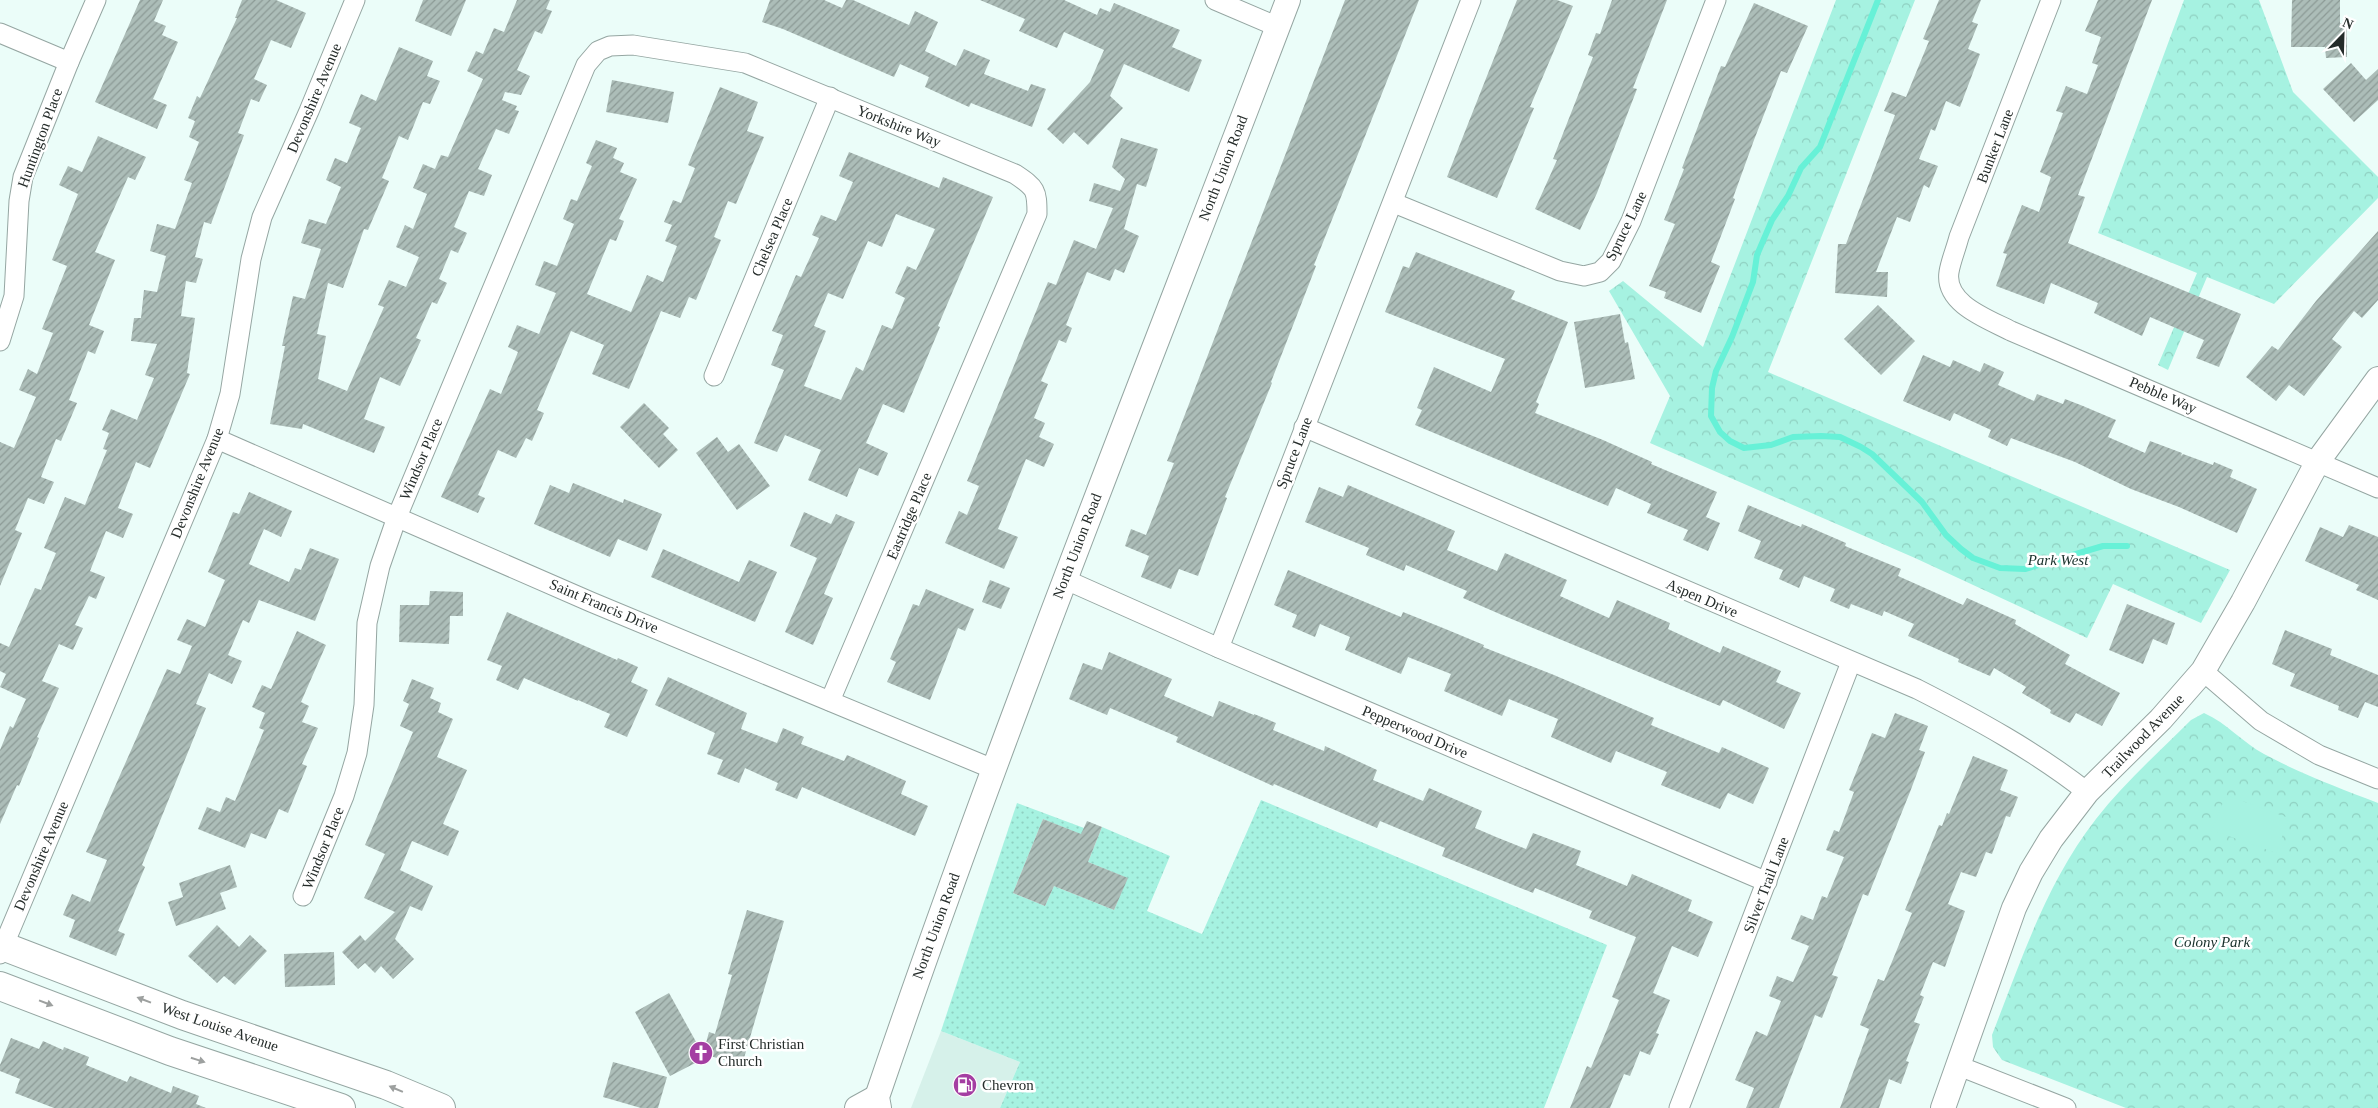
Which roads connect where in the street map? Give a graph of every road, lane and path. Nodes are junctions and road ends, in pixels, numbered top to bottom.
1 (96, 0) edge
2 (355, 0) edge
3 (1215, 0) edge
4 (1288, 0) edge
5 (1471, 0) edge
6 (1716, 0) edge
7 (2052, 0) edge
8 (1278, 27) junction
9 (0, 33) edge
10 (610, 46) joint
11 (69, 62) junction
12 (830, 97) junction
13 (1394, 203) junction
14 (1954, 294) joint
15 (988, 331) joint
16 (0, 341) edge
17 (714, 376) dead end
18 (2378, 380) edge
19 (1304, 426) junction
20 (217, 439) junction
21 (2318, 461) junction
22 (2378, 488) edge
23 (397, 517) junction
24 (1064, 579) junction
25 (1219, 648) junction
26 (1851, 662) junction
27 (2203, 671) junction
28 (830, 701) junction
29 (993, 769) junction
30 (2378, 779) edge
31 (2087, 792) junction
32 (1767, 882) junction
33 (303, 896) dead end
34 (1, 948) edge
35 (0, 986) edge
36 (1959, 1066) junction
37 (871, 1104) edge
38 (341, 1108) edge
39 (441, 1108) edge
40 (1680, 1108) edge
41 (1943, 1108) edge
42 (2066, 1108) edge

1 - 11 street, Huntington Place
2 - 20 street, Devonshire Avenue
3 - 8 street
4 - 8 street, North Union Road
5 - 13 street, Spruce Lane
6 - 13 street, Spruce Lane
7 - 14 street, Bunker Lane
8 - 24 street, North Union Road
9 - 11 street
10 - 12 street, Yorkshire Way
10 - 23 street, Windsor Place
11 - 16 street, Huntington Place
12 - 15 street, Yorkshire Way
12 - 17 street, Chelsea Place
13 - 19 street, Spruce Lane
14 - 21 street, Pebble Way
15 - 28 street, Eastridge Place
18 - 21 street, Trailwood Avenue
19 - 25 street, Spruce Lane
19 - 26 street, Aspen Drive
20 - 23 street, Saint Francis Drive
20 - 34 street, Devonshire Avenue
21 - 22 street, Pebble Way
21 - 27 street, Trailwood Avenue
23 - 28 street, Saint Francis Drive
23 - 33 street, Windsor Place
24 - 25 street, Pepperwood Drive
24 - 29 street, North Union Road
25 - 32 street, Pepperwood Drive
26 - 31 street, Aspen Drive
26 - 32 street, Silver Trail Lane
27 - 30 street
27 - 31 street, Trailwood Avenue
28 - 29 street, Saint Francis Drive
29 - 37 street, North Union Road
31 - 36 street, Trailwood Avenue
32 - 40 street, Silver Trail Lane
39 -> 34 main road, West Louise Avenue
35 -> 38 main road
36 - 41 street, Trailwood Avenue
36 - 42 street

